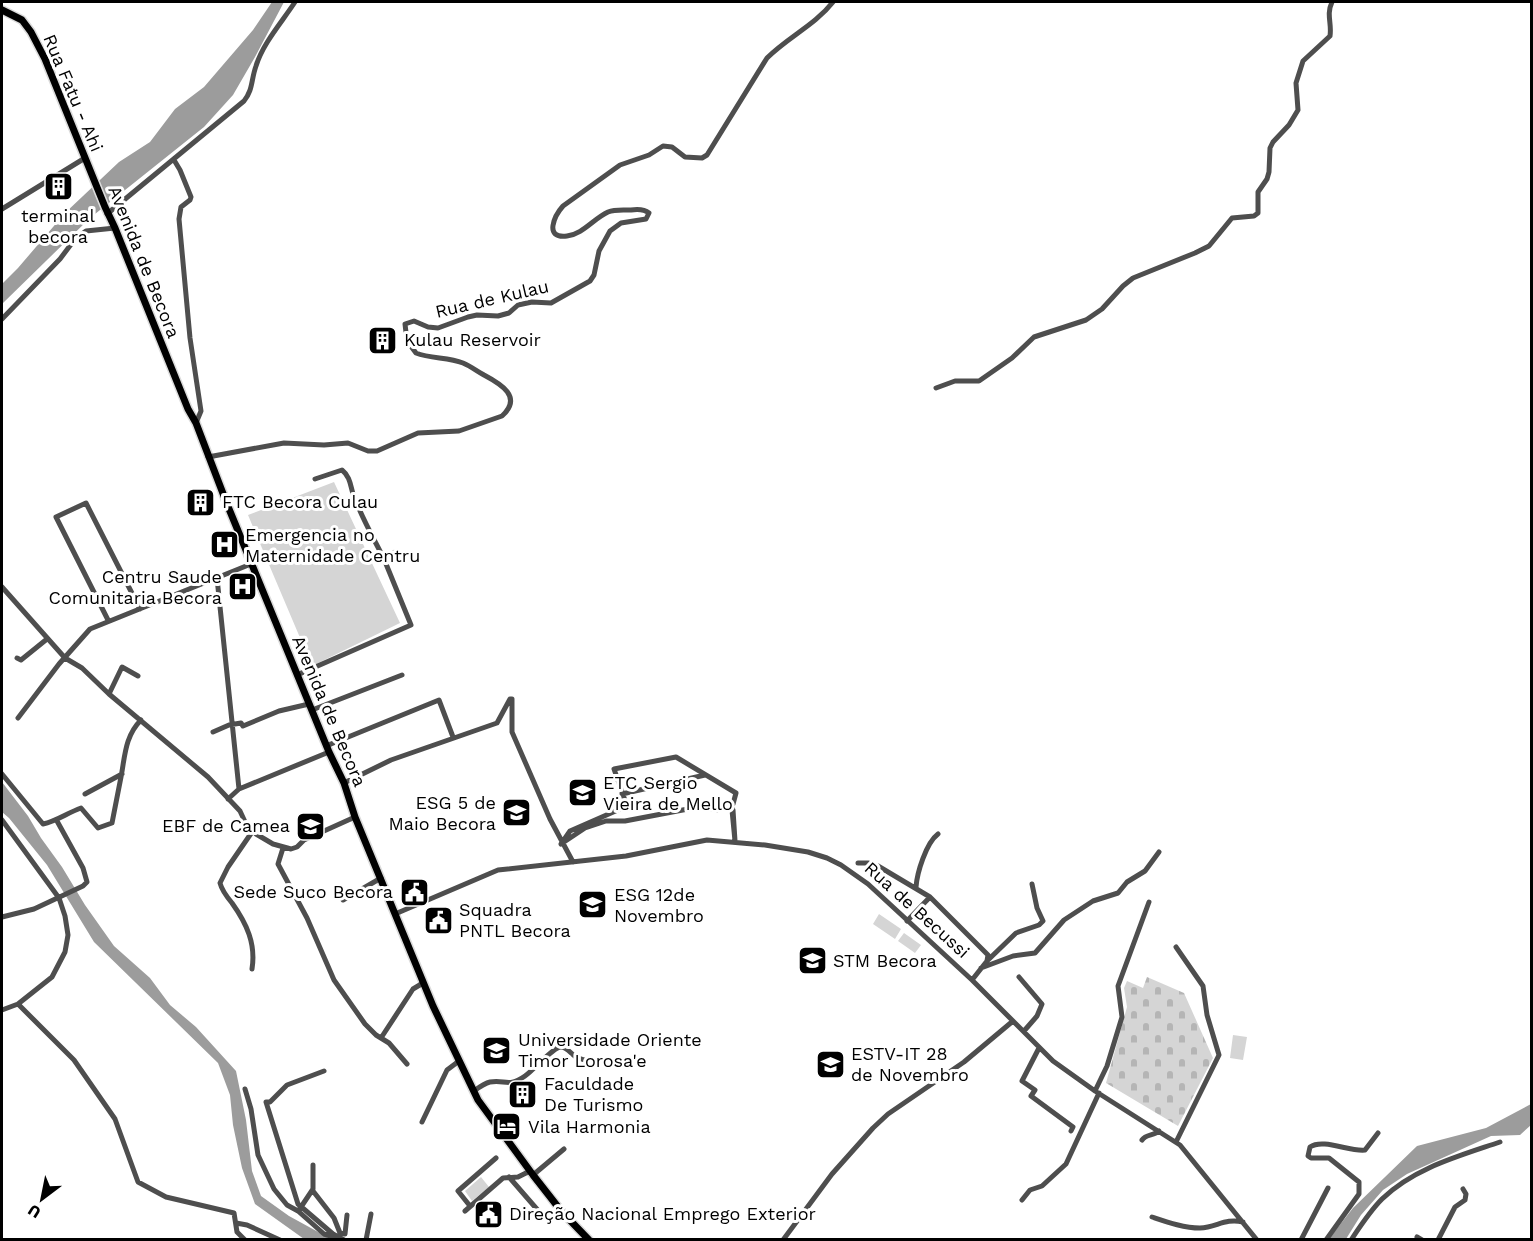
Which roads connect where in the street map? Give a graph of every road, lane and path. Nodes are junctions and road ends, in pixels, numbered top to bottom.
1 (295, 2) edge
2 (833, 2) edge
3 (1332, 2) edge
4 (2, 10) edge
5 (85, 158) junction
6 (174, 160) junction
7 (89, 167) joint
8 (2, 209) edge
9 (106, 210) junction
10 (115, 228) junction
11 (2, 319) edge
12 (936, 388) dead end
13 (196, 423) junction
14 (208, 457) junction
15 (315, 479) dead end
16 (395, 552) dead end
17 (384, 559) junction
18 (252, 564) junction
19 (217, 578) junction
20 (2, 587) edge
21 (140, 609) junction
22 (108, 620) junction
23 (47, 639) junction
24 (17, 658) dead end
25 (65, 658) junction
26 (297, 675) junction
27 (402, 675) dead end
28 (138, 676) dead end
29 (109, 694) junction
30 (310, 707) junction
31 (18, 718) dead end
32 (141, 720) junction
33 (233, 724) junction
34 (213, 732) dead end
35 (453, 737) junction
36 (328, 749) junction
37 (2, 774) edge
38 (122, 774) junction
39 (705, 775) junction
40 (344, 783) junction
41 (239, 789) junction
42 (85, 794) dead end
43 (622, 794) junction
44 (228, 799) junction
45 (731, 806) junction
46 (355, 817) junction
47 (2, 820) edge
48 (57, 821) junction
49 (252, 832) junction
50 (938, 834) dead end
51 (561, 843) junction
52 (283, 848) junction
53 (1159, 852) dead end
54 (573, 862) junction
55 (858, 863) dead end
56 (381, 878) junction
57 (1032, 884) dead end
58 (916, 887) junction
59 (61, 897) junction
60 (930, 897) junction
61 (343, 900) dead end
62 (1149, 903) dead end
63 (395, 914) junction
64 (2, 916) edge
65 (907, 921) junction
66 (1176, 947) dead end
67 (987, 961) junction
68 (981, 968) junction
69 (252, 969) dead end
70 (1019, 977) dead end
71 (972, 980) junction
72 (423, 983) junction
73 (18, 1004) junction
74 (2, 1010) edge
75 (1013, 1021) junction
76 (1024, 1031) junction
77 (381, 1038) junction
78 (1039, 1048) junction
79 (459, 1061) junction
80 (622, 1062) dead end
81 (406, 1065) dead end
82 (324, 1071) dead end
83 (245, 1089) dead end
84 (474, 1091) junction
85 (1097, 1092) junction
86 (423, 1122) dead end
87 (1071, 1131) dead end
88 (1159, 1131) junction
89 (1378, 1133) dead end
90 (1142, 1140) dead end
91 (1176, 1142) junction
92 (1500, 1142) dead end
93 (564, 1149) dead end
94 (496, 1158) dead end
95 (313, 1165) dead end
96 (531, 1173) junction
97 (509, 1177) junction
98 (1328, 1188) dead end
99 (1463, 1189) dead end
100 (313, 1191) junction
101 (1022, 1200) dead end
102 (299, 1209) junction
103 (370, 1214) dead end
104 (347, 1215) dead end
105 (542, 1215) dead end
106 (1152, 1217) dead end
107 (1243, 1222) junction
108 (236, 1223) junction
109 (342, 1238) edge
110 (244, 1239) edge
111 (280, 1239) edge
112 (366, 1239) edge
113 (589, 1239) edge
114 (783, 1239) edge
115 (1255, 1239) edge
116 (1301, 1239) edge
117 (1326, 1239) edge
118 (1351, 1239) edge
119 (1438, 1239) edge

1 - 6 street
2 - 14 street, Rua de Kulau
3 - 12 street
4 - 5 main road, Rua Fatu - Ahi
5 - 7 main road, Rua Fatu - Ahi
5 - 8 street
6 - 9 street
6 - 13 street
7 - 9 main road, Avenida de Becora
9 - 10 main road, Avenida de Becora
10 - 11 street
10 - 13 main road, Avenida de Becora
13 - 14 main road, Avenida de Becora
14 - 18 main road, Avenida de Becora
15 - 17 street
16 - 17 street
17 - 26 street
18 - 19 street
18 - 26 main road, Avenida de Becora
19 - 21 street
19 - 33 street
20 - 23 street
21 - 22 street
21 - 22 street
22 - 25 street
23 - 24 street
23 - 25 street
25 - 29 street
25 - 31 street
26 - 30 main road, Avenida de Becora
27 - 30 street
28 - 29 street
29 - 32 street
30 - 33 street
30 - 36 main road, Avenida de Becora
32 - 38 street
32 - 44 street
33 - 34 street
33 - 41 street
35 - 36 street
35 - 40 street
35 - 51 street
36 - 40 main road, Avenida de Becora
36 - 41 street
37 - 48 street
38 - 42 street
38 - 48 street
39 - 43 street
39 - 43 street
39 - 45 street
40 - 46 main road, Avenida de Becora
41 - 44 street
43 - 51 street
44 - 49 street
45 - 45 street
45 - 51 street
46 - 52 street
46 - 56 main road, Avenida de Becora
47 - 59 street
48 - 59 street
49 - 52 street
49 - 69 street
50 - 58 street
51 - 54 street
52 - 77 street
53 - 68 street
54 - 63 street, Rua de Becussi
54 - 65 street, Rua de Becussi
55 - 58 street
56 - 61 street
56 - 63 main road, Avenida de Becora
57 - 67 street
58 - 60 street
59 - 64 street
59 - 73 street
60 - 65 street
60 - 67 street
62 - 85 street
63 - 72 main road, Avenida de Becora
65 - 71 street, Rua de Becussi
66 - 91 street
67 - 68 street
68 - 71 street
70 - 76 street
71 - 75 street, Rua de Becussi
72 - 77 street
72 - 79 main road, Avenida de Becora
73 - 74 street
73 - 108 street
75 - 76 street, Rua de Becussi
75 - 114 street
76 - 78 street, Rua de Becussi
77 - 81 street
78 - 85 street, Rua de Becussi
78 - 87 street
79 - 84 main road, Avenida de Becora
79 - 86 street
80 - 84 street
82 - 102 street
83 - 102 street
84 - 96 main road, Avenida de Becora
85 - 88 street, Rua de Becussi
85 - 101 street
88 - 90 street
88 - 91 street, Rua de Becussi
89 - 117 street
91 - 107 street, Rua de Becussi
92 - 118 street
93 - 96 street
94 - 97 street
95 - 100 street
96 - 97 street
96 - 113 main road, Avenida de Becora
97 - 105 street
98 - 116 street
99 - 119 street
100 - 102 street
100 - 104 street
102 - 109 street
103 - 112 street
106 - 107 street
107 - 115 street, Rua de Becussi
108 - 110 street
108 - 111 street

